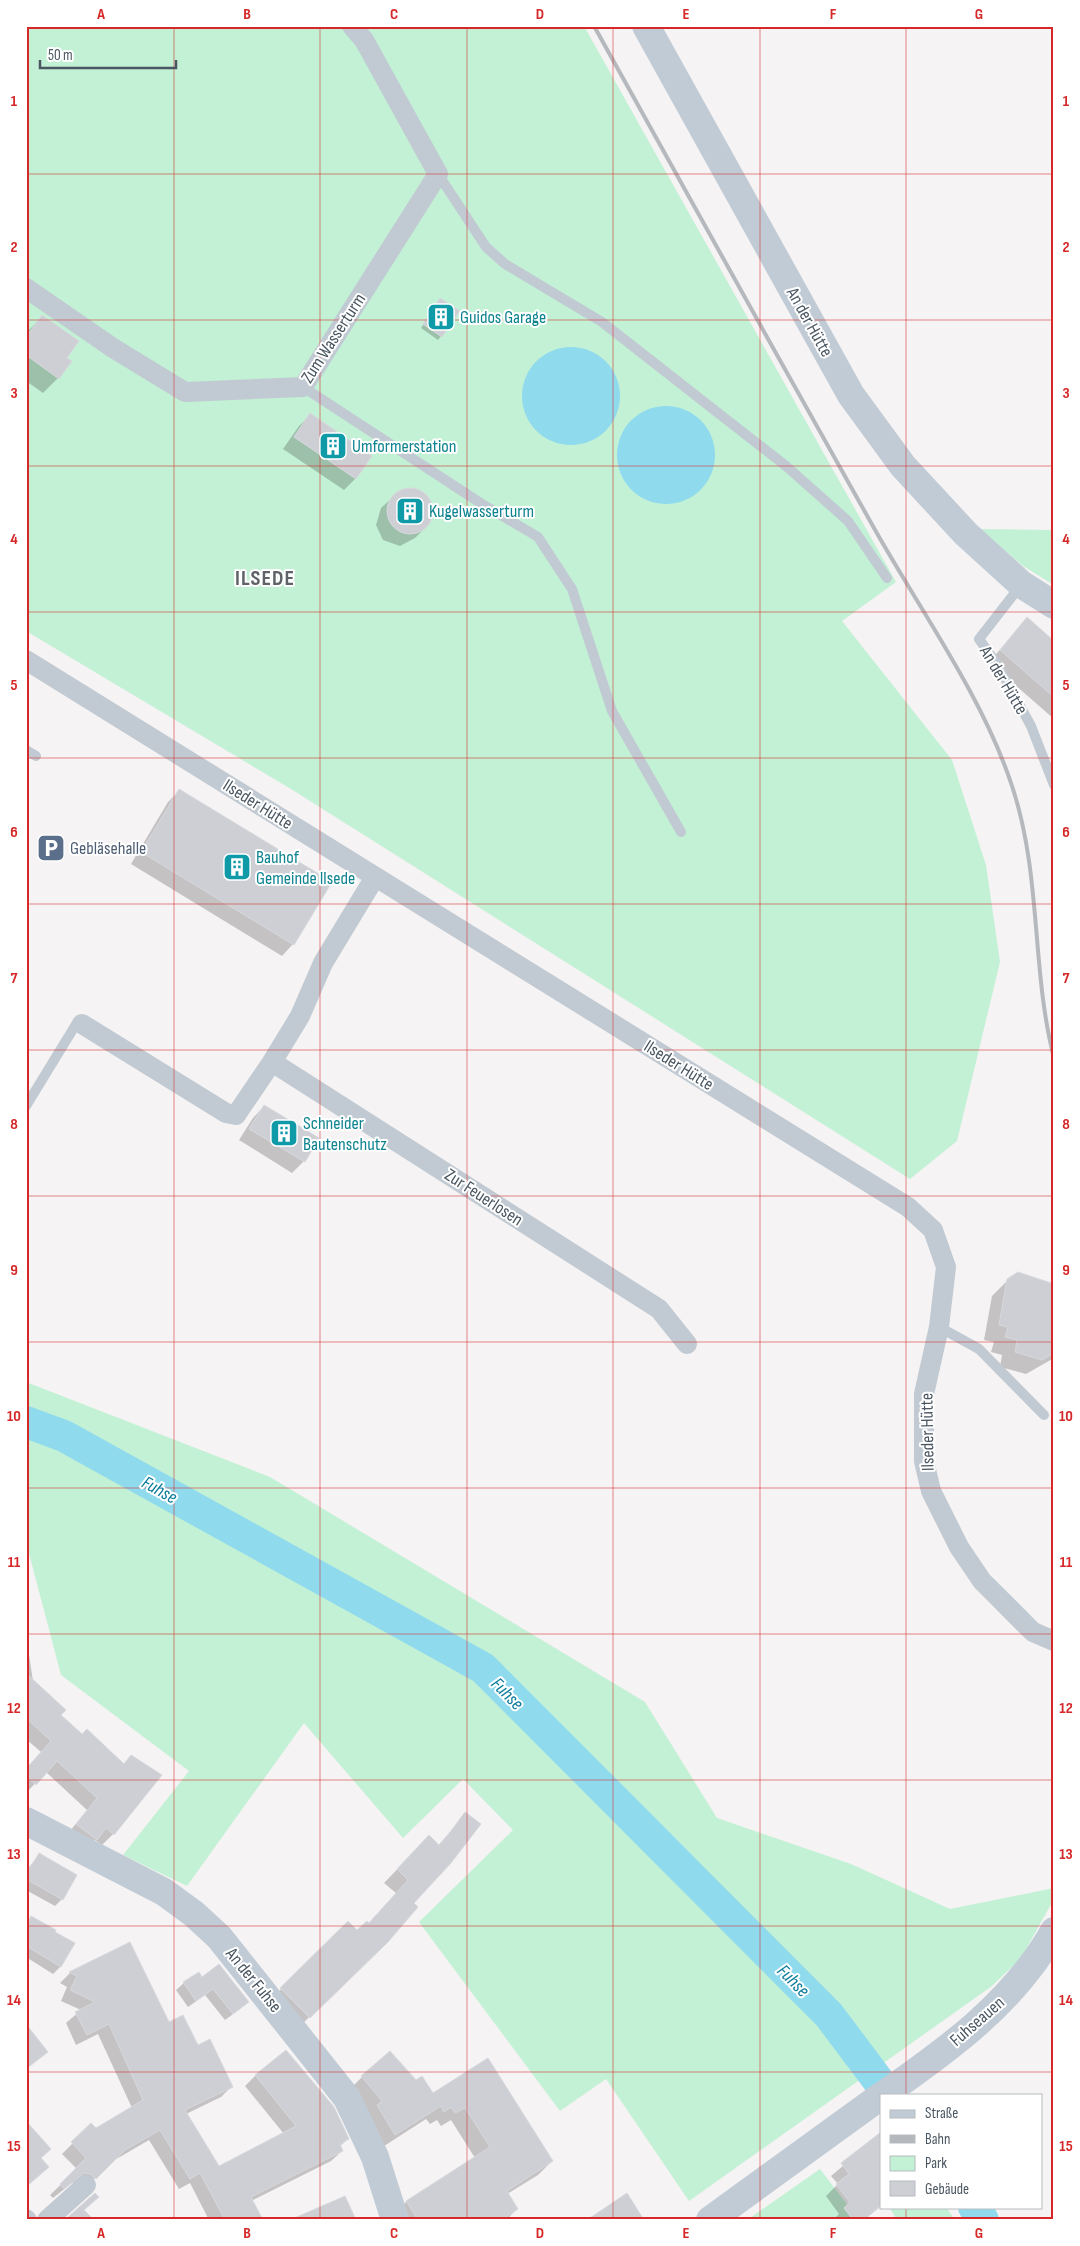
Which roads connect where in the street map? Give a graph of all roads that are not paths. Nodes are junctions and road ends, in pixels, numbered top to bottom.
1 (352, 26) edge
2 (646, 26) edge
3 (438, 174) junction
4 (26, 288) edge
5 (303, 388) junction
6 (887, 578) dead end
7 (1021, 584) junction
8 (1054, 605) edge
9 (26, 660) edge
10 (26, 750) edge
11 (36, 756) dead end
12 (1054, 785) edge
13 (681, 832) dead end
14 (375, 876) junction
15 (82, 1024) joint
16 (272, 1062) junction
17 (26, 1106) edge
18 (939, 1327) junction
19 (686, 1344) dead end
20 (1044, 1415) dead end
21 (1054, 1642) edge
22 (26, 1822) edge
23 (1054, 1931) edge
24 (883, 2094) edge
25 (880, 2096) edge
26 (86, 2185) dead end
27 (47, 2220) edge
28 (395, 2220) edge
29 (710, 2220) edge

1 - 3 street
2 - 7 street, An der Hütte
3 - 5 street, Zum Wasserturm
3 - 6 lane
4 - 5 street, Zum Wasserturm
5 - 13 lane
7 - 8 street, An der Hütte
7 - 12 lane, An der Hütte
9 - 14 street, Ilseder Hütte
10 - 11 lane
14 - 16 street
14 - 18 street, Ilseder Hütte
15 - 16 street
15 - 17 lane
16 - 19 street, Zur Feuerlosen
18 - 20 lane
18 - 21 street, Ilseder Hütte
22 - 28 street, An der Fuhse
23 - 24 street, Fuhseauen
25 - 29 street, Fuhseauen
26 - 27 street

